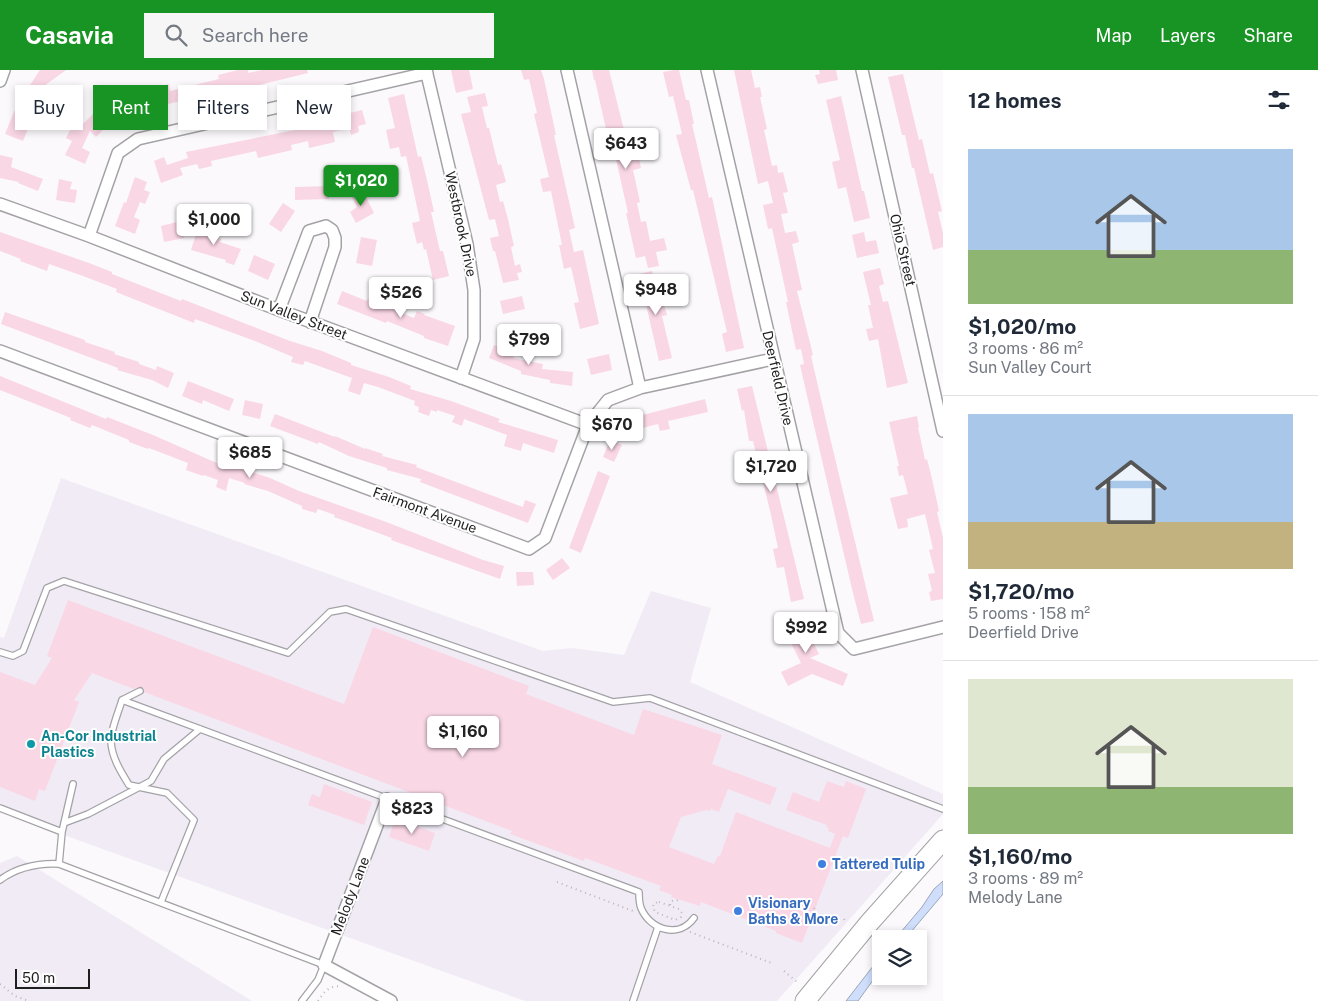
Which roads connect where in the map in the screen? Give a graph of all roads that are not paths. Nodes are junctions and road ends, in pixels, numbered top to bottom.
1 (4, 70) edge
2 (567, 70) edge
3 (707, 70) edge
4 (862, 70) edge
5 (426, 72) edge
6 (0, 81) edge
7 (0, 204) edge
8 (89, 236) junction
9 (279, 310) junction
10 (310, 322) junction
11 (0, 351) edge
12 (773, 358) junction
13 (461, 378) junction
14 (640, 388) junction
15 (588, 425) junction
16 (943, 431) edge
17 (943, 628) edge
18 (0, 652) edge
19 (140, 690) dead end
20 (122, 700) junction
21 (200, 729) junction
22 (73, 784) dead end
23 (139, 788) junction
24 (387, 799) junction
25 (0, 808) edge
26 (943, 809) edge
27 (64, 823) junction
28 (62, 832) junction
29 (943, 840) edge
30 (59, 864) junction
31 (0, 880) edge
32 (161, 902) junction
33 (694, 918) dead end
34 (658, 928) junction
35 (324, 965) junction
36 (302, 1001) edge
37 (391, 1001) edge
38 (633, 1001) edge
39 (805, 1001) edge

1 - 6 street
2 - 14 street
3 - 12 street, Deerfield Drive
4 - 16 street, Ohio Street
5 - 8 street
5 - 13 street, Westbrook Drive
7 - 8 street, Sun Valley Street
8 - 9 street, Sun Valley Street
9 - 10 street, Sun Valley Street
9 - 10 street
10 - 13 street, Sun Valley Street
11 - 15 street, Fairmont Avenue
12 - 14 street, Fairmont Avenue
12 - 17 street, Deerfield Drive
13 - 15 street, Sun Valley Street
14 - 15 street, Fairmont Avenue
18 - 26 lane
19 - 20 lane
20 - 21 lane
20 - 23 lane
21 - 23 lane
21 - 24 lane
22 - 27 lane
23 - 27 lane
23 - 32 lane
24 - 34 lane
24 - 35 street, Melody Lane
25 - 28 lane
27 - 28 lane
28 - 30 lane
29 - 39 main road
30 - 31 lane
30 - 32 lane
32 - 35 lane
33 - 34 lane
34 - 38 lane
35 - 36 lane
35 - 37 street

